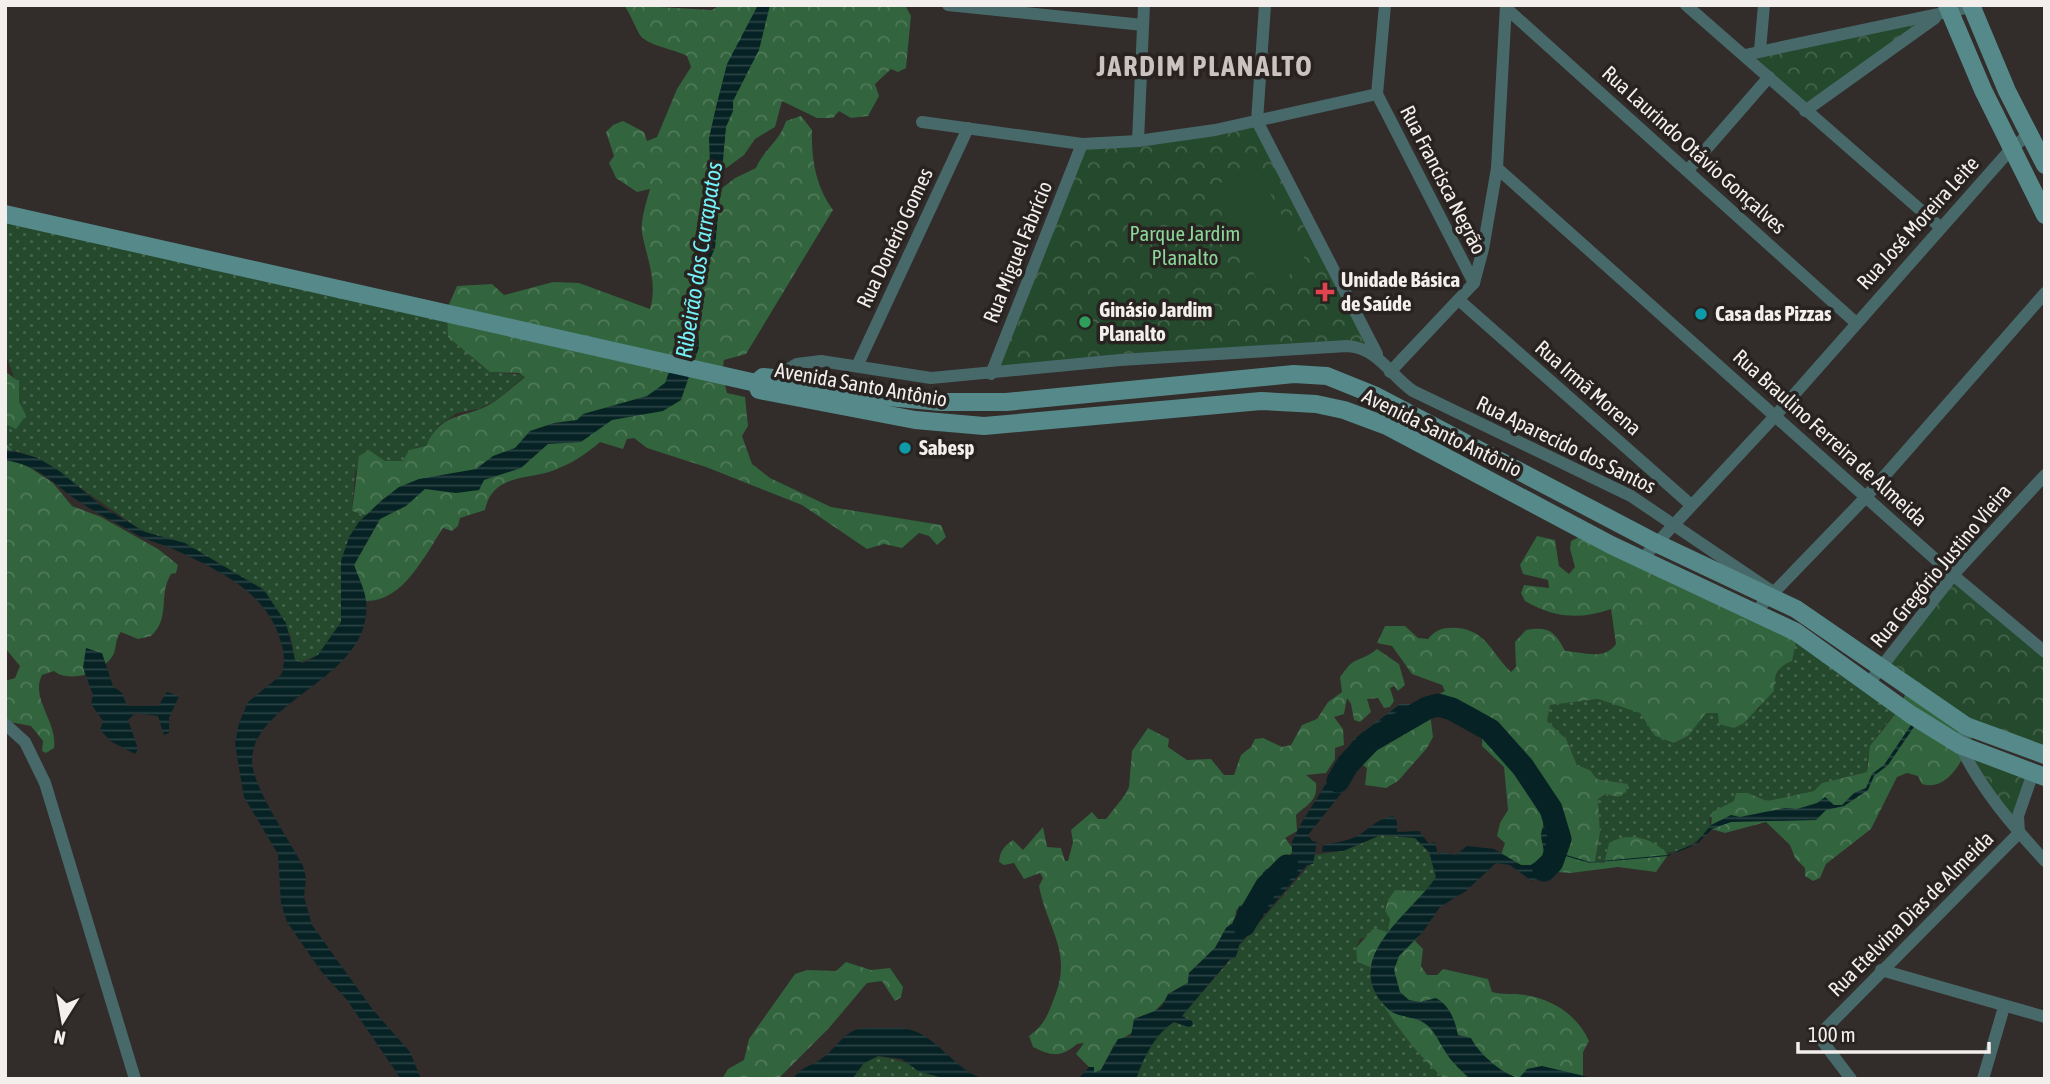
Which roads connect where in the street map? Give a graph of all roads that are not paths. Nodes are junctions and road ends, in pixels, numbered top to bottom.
1 (948, 5) edge
2 (1144, 5) edge
3 (1265, 5) edge
4 (1384, 5) edge
5 (1686, 5) edge
6 (1764, 5) edge
7 (1506, 6) edge
8 (1971, 6) edge
9 (1945, 11) edge
10 (1143, 25) junction
11 (1760, 50) junction
12 (1745, 55) junction
13 (1769, 77) junction
14 (1377, 94) junction
15 (1805, 111) junction
16 (1257, 121) junction
17 (922, 122) dead end
18 (968, 128) junction
19 (2029, 134) junction
20 (1138, 141) junction
21 (1082, 144) junction
22 (2011, 149) junction
23 (2045, 165) edge
24 (1497, 167) junction
25 (1688, 170) junction
26 (5, 214) edge
27 (2045, 215) edge
28 (1940, 227) junction
29 (1474, 283) junction
30 (2045, 293) edge
31 (1460, 301) junction
32 (1855, 322) junction
33 (1378, 355) junction
34 (858, 364) junction
35 (1390, 372) junction
36 (991, 374) junction
37 (773, 386) junction
38 (1776, 415) junction
39 (2045, 475) edge
40 (1866, 497) junction
41 (1690, 504) junction
42 (1672, 525) junction
43 (1656, 543) junction
44 (1642, 559) junction
45 (1953, 575) junction
46 (1772, 594) junction
47 (1756, 611) junction
48 (2045, 652) edge
49 (1881, 667) junction
50 (1869, 683) junction
51 (5, 724) edge
52 (1966, 726) junction
53 (1960, 745) junction
54 (2045, 755) edge
55 (2039, 775) edge
56 (2019, 833) junction
57 (2045, 861) edge
58 (1881, 970) junction
59 (2004, 1007) junction
60 (2045, 1017) edge
61 (135, 1079) edge
62 (1851, 1079) edge
63 (1983, 1079) edge

1 - 10 street
2 - 10 street
3 - 16 street
4 - 14 street
5 - 12 street
6 - 11 street
7 - 24 street
7 - 25 street, Rua Laurindo Otávio Gonçalves
8 - 9 street
8 - 19 street
9 - 11 street
9 - 15 street
9 - 22 street
10 - 20 street
11 - 12 street
12 - 13 street
13 - 15 street
13 - 25 street
14 - 16 street
14 - 29 street, Rua Francisca Negrão
15 - 28 street
16 - 20 street
16 - 33 street, Rua Aparecido dos Santos
17 - 18 street
18 - 21 street
18 - 34 street, Rua Donério Gomes
19 - 22 street, Rua José Moreira Leite
19 - 23 street
20 - 21 street
21 - 36 street, Rua Miguel Fabrício
22 - 27 street
22 - 28 street, Rua José Moreira Leite
24 - 29 street
24 - 38 street, Rua Braulino Ferreira de Almeida
25 - 32 street, Rua Laurindo Otávio Gonçalves
26 - 37 street, Avenida Santo Antônio
28 - 32 street, Rua José Moreira Leite
29 - 31 street
30 - 40 street
31 - 35 street
31 - 41 street, Rua Irmã Morena
32 - 38 street, Rua José Moreira Leite
33 - 35 street, Rua Aparecido dos Santos
33 - 36 street
34 - 36 street
34 - 37 street
35 - 42 street, Rua Aparecido dos Santos
37 - 43 street, Avenida Santo Antônio
37 - 44 street, Avenida Santo Antônio
38 - 40 street, Rua Braulino Ferreira de Almeida
38 - 41 street, Rua José Moreira Leite
39 - 45 street, Rua Gregório Justino Vieira
40 - 45 street, Rua Braulino Ferreira de Almeida
40 - 46 street
41 - 42 street, Rua José Moreira Leite
42 - 43 street, Rua José Moreira Leite
42 - 46 street, Rua Aparecido dos Santos
43 - 44 street, Rua José Moreira Leite
43 - 46 street, Avenida Santo Antônio
44 - 47 street, Avenida Santo Antônio
45 - 48 street, Rua Braulino Ferreira de Almeida
45 - 49 street, Rua Gregório Justino Vieira
46 - 47 street
46 - 49 street, Avenida Santo Antônio
47 - 50 street, Avenida Santo Antônio
49 - 50 street, Rua Gregório Justino Vieira
49 - 52 street, Avenida Santo Antônio
50 - 53 street, Avenida Santo Antônio
51 - 61 street
52 - 53 street
52 - 54 street, Avenida Santo Antônio
53 - 55 street, Avenida Santo Antônio
53 - 56 street
55 - 56 street, Rua Etelvina Dias de Almeida
56 - 57 street
56 - 58 street, Rua Etelvina Dias de Almeida
58 - 59 street
58 - 62 street, Rua Etelvina Dias de Almeida
59 - 60 street
59 - 63 street

